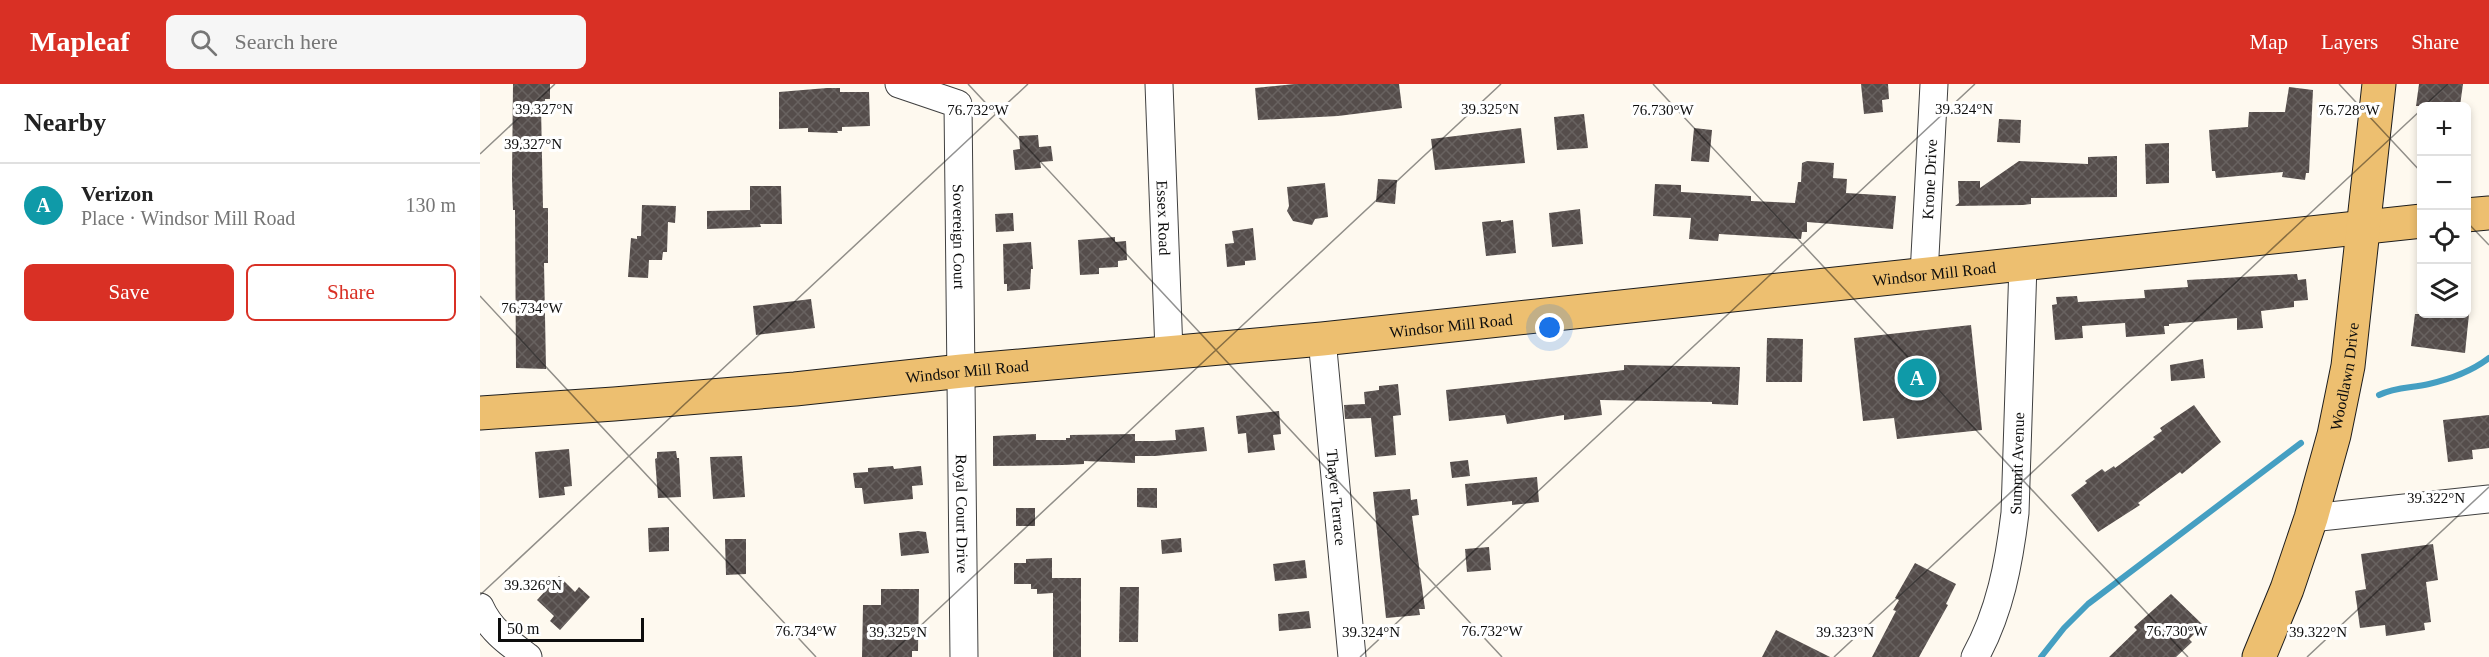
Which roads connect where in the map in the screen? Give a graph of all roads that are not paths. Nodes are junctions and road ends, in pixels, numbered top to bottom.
1 (899, 84) edge
2 (1159, 84) edge
3 (1934, 84) edge
4 (2379, 84) edge
5 (2489, 213) edge
6 (2471, 215) edge
7 (2417, 221) edge
8 (2363, 228) junction
9 (2023, 264) junction
10 (1924, 275) junction
11 (1322, 339) junction
12 (1169, 352) junction
13 (962, 371) junction
14 (480, 412) edge
15 (2489, 499) edge
16 (2311, 518) junction
17 (480, 607) edge
18 (528, 657) edge
19 (964, 657) edge
20 (1352, 657) edge
21 (1975, 657) edge
22 (2259, 657) edge

1 - 13 street, Sovereign Court
2 - 12 street, Essex Road
3 - 10 street, Krone Drive
4 - 8 main road, Woodlawn Drive
5 - 6 main road
7 - 8 main road, Windsor Mill Road
8 - 9 main road, Windsor Mill Road
8 - 16 main road, Woodlawn Drive
9 - 10 main road, Windsor Mill Road
9 - 21 street, Summit Avenue
10 - 11 main road, Windsor Mill Road
11 - 12 main road, Windsor Mill Road
11 - 20 street, Thayer Terrace
12 - 13 main road, Windsor Mill Road
13 - 14 main road, Windsor Mill Road
13 - 19 street, Royal Court Drive
15 - 16 street
16 - 22 main road, Woodlawn Drive
17 - 18 street

